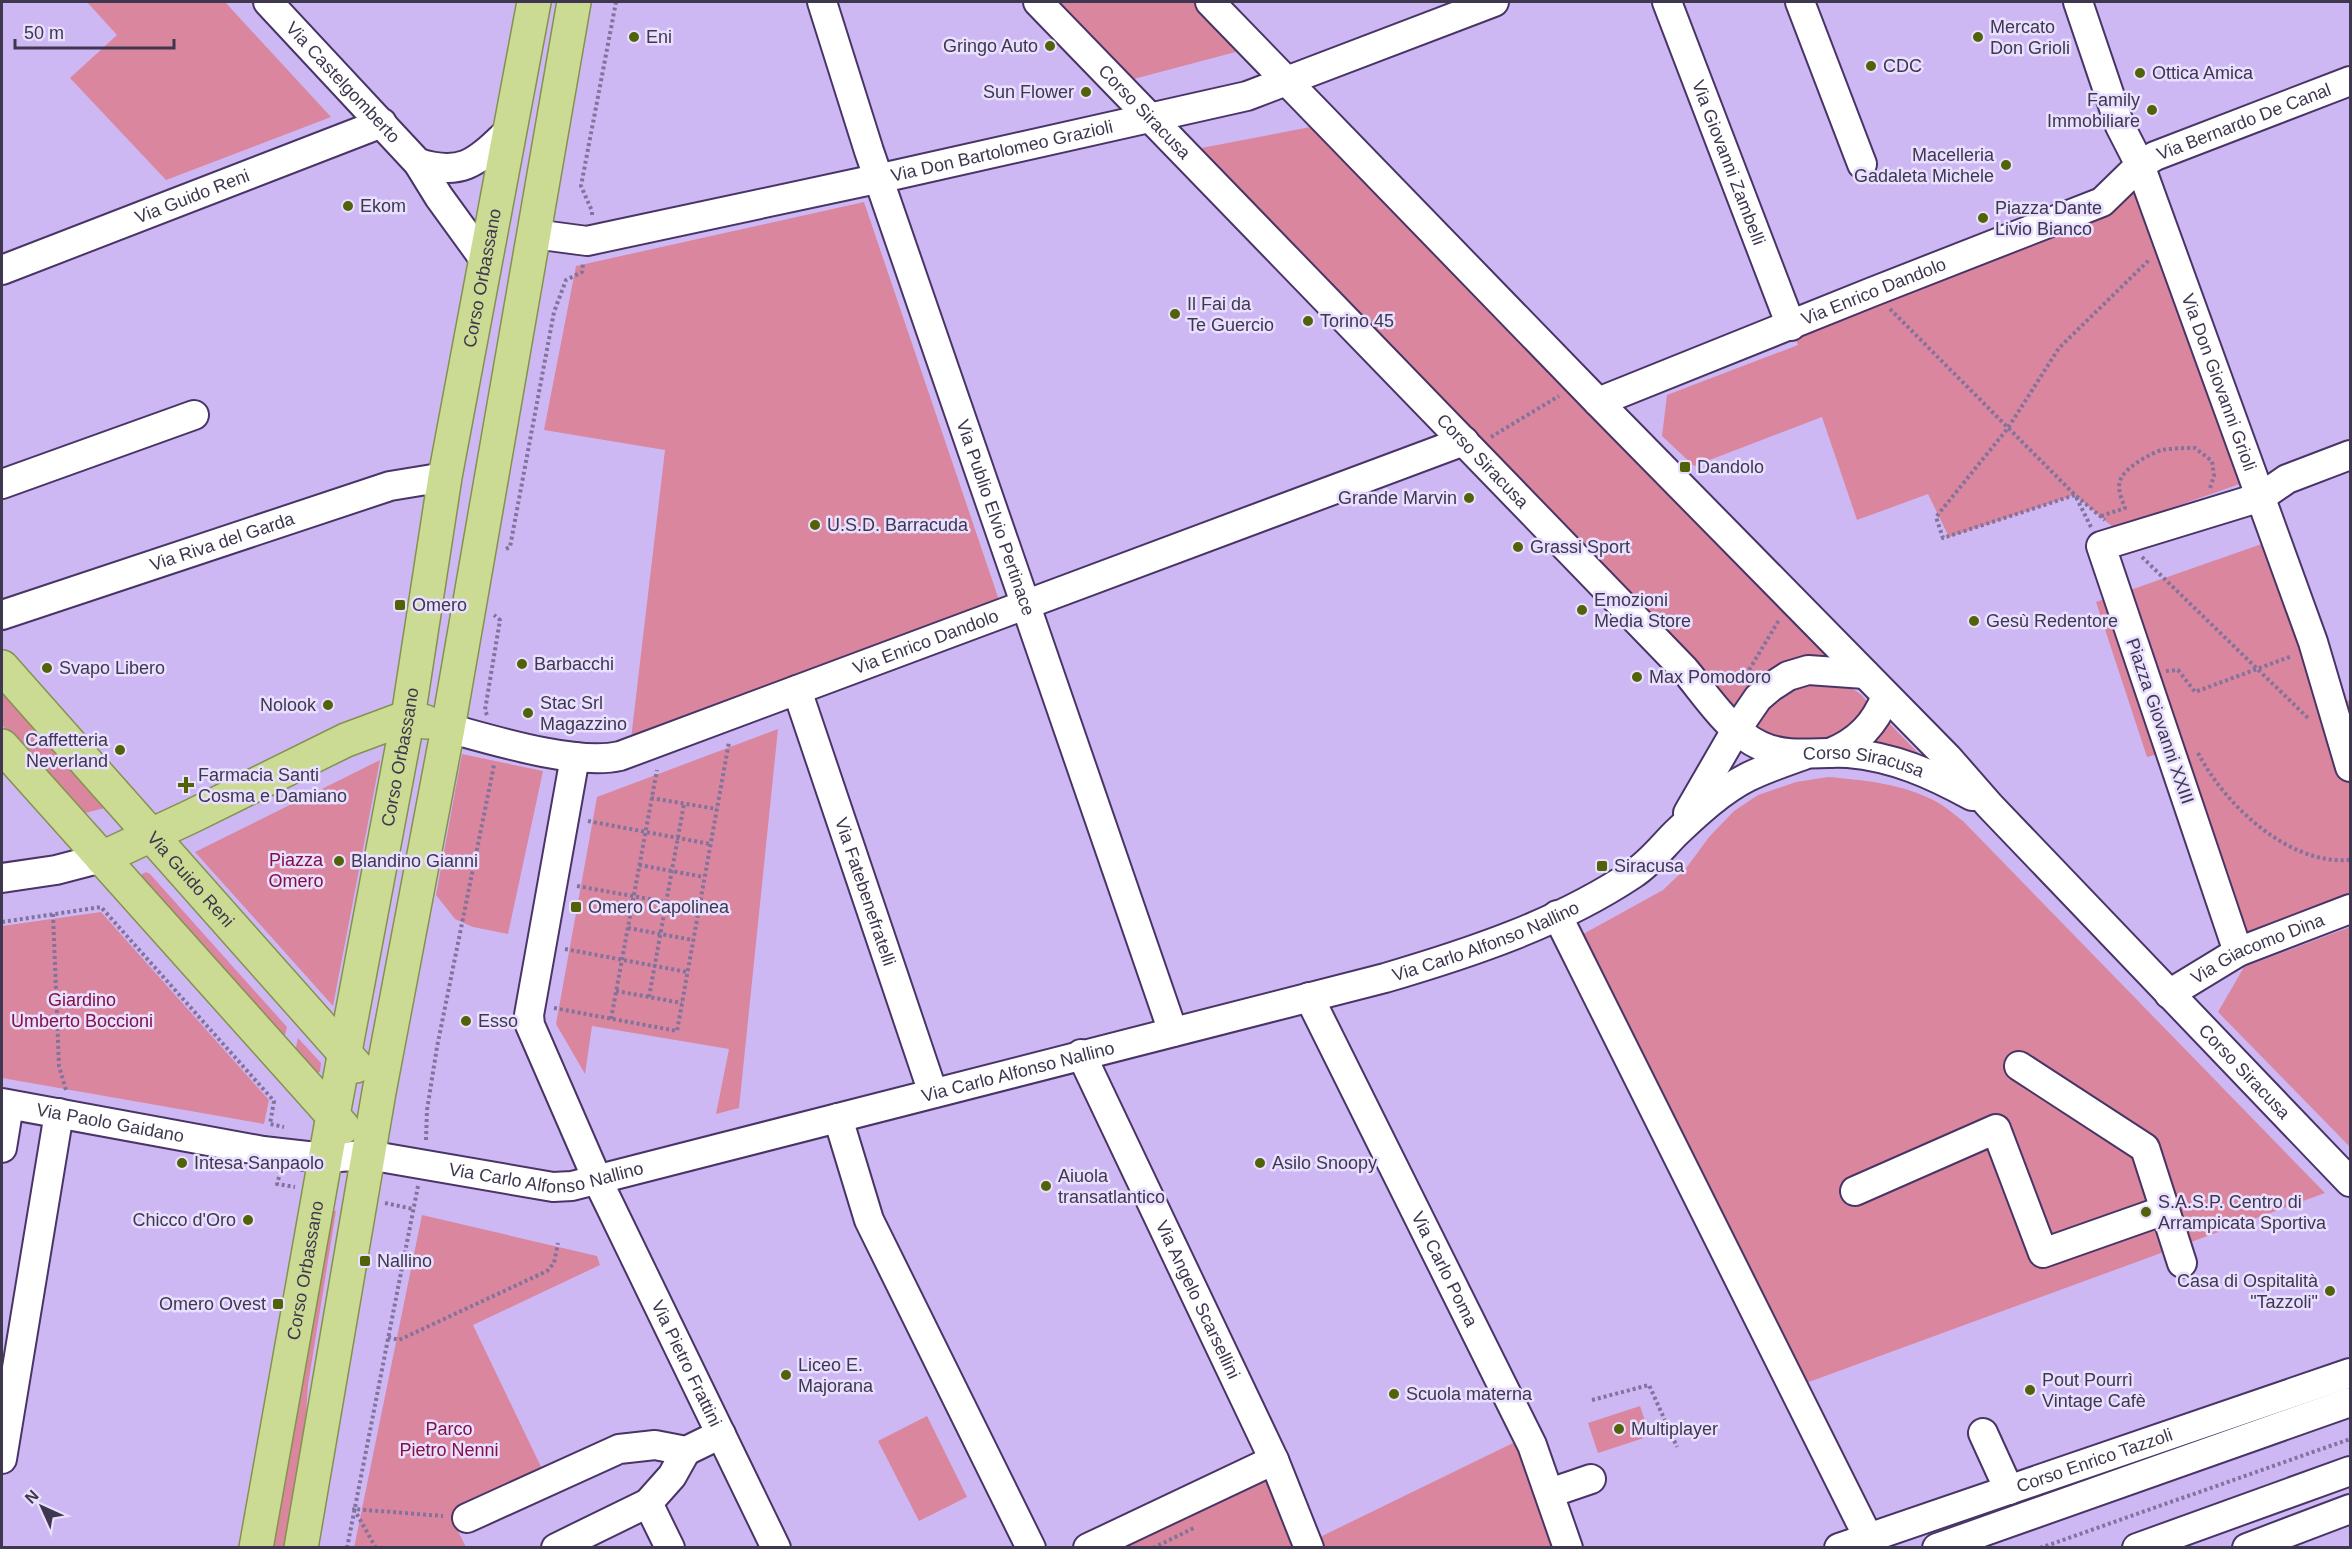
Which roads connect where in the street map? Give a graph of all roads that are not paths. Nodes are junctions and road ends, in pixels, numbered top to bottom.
1 (268, 2) edge
2 (534, 2) edge
3 (574, 2) edge
4 (822, 2) edge
5 (1038, 2) edge
6 (1210, 2) edge
7 (1494, 2) edge
8 (1667, 2) edge
9 (1800, 2) edge
10 (2078, 2) edge
11 (1288, 81) junction
12 (2350, 81) edge
13 (1149, 118) junction
14 (382, 123) junction
15 (509, 131) junction
16 (418, 163) junction
17 (1862, 164) dead end
18 (2140, 165) junction
19 (879, 179) junction
20 (534, 234) junction
21 (484, 259) junction
22 (2, 270) edge
23 (1791, 326) junction
24 (1589, 393) junction
25 (194, 415) dead end
26 (1470, 446) junction
27 (2350, 455) edge
28 (445, 477) junction
29 (2, 484) edge
30 (2261, 497) junction
31 (1026, 605) junction
32 (2, 615) edge
33 (2, 667) edge
34 (1865, 674) junction
35 (797, 690) junction
36 (1886, 696) junction
37 (408, 717) junction
38 (448, 728) junction
39 (1736, 730) junction
40 (2, 746) edge
41 (1817, 754) junction
42 (575, 757) junction
43 (2350, 767) edge
44 (1990, 806) junction
45 (1677, 832) junction
46 (152, 835) junction
47 (102, 858) junction
48 (2, 878) edge
49 (2350, 909) edge
50 (1557, 915) junction
51 (2238, 952) junction
52 (2169, 994) junction
53 (1309, 997) junction
54 (1173, 1032) junction
55 (345, 1054) junction
56 (1081, 1054) junction
57 (2019, 1066) dead end
58 (379, 1092) junction
59 (933, 1094) junction
60 (5, 1104) edge
61 (62, 1104) junction
62 (333, 1115) junction
63 (838, 1118) junction
64 (2, 1148) edge
65 (368, 1155) junction
66 (325, 1158) junction
67 (597, 1179) junction
68 (2350, 1182) edge
69 (1856, 1191) dead end
70 (2164, 1210) junction
71 (2182, 1263) dead end
72 (12, 1346) edge
73 (2350, 1373) edge
74 (2350, 1402) edge
75 (1983, 1433) dead end
76 (721, 1434) junction
77 (686, 1450) junction
78 (2, 1459) edge
79 (1274, 1460) junction
80 (2350, 1472) edge
81 (1591, 1479) dead end
82 (2008, 1490) junction
83 (1550, 1493) junction
84 (648, 1503) junction
85 (2350, 1509) edge
86 (467, 1518) road end
87 (1868, 1538) junction
88 (562, 1546) edge
89 (256, 1548) edge
90 (301, 1548) edge
91 (670, 1548) edge
92 (776, 1548) edge
93 (1031, 1548) edge
94 (1088, 1548) edge
95 (1309, 1548) edge
96 (1568, 1548) edge
97 (1839, 1548) edge
98 (1937, 1548) edge
99 (2137, 1548) edge
100 (2247, 1548) edge

1 - 14 street, Via Castelgomberto
2 - 15 main road, Corso Orbassano
3 - 20 main road
4 - 19 street, Via Publio Elvio Pertinace
5 - 13 street, Corso Siracusa
6 - 11 street, Corso Siracusa
7 - 11 street, Via Don Bartolomeo Grazioli
8 - 23 street, Via Giovanni Zambelli
9 - 17 street
10 - 18 street, Via Don Giovanni Grioli
11 - 13 street, Via Don Bartolomeo Grazioli
11 - 24 street, Corso Siracusa
12 - 18 street, Via Bernardo De Canal
13 - 19 street, Via Don Bartolomeo Grazioli
13 - 26 street, Corso Siracusa
14 - 16 street, Via Castelgomberto
14 - 22 street, Via Guido Reni
15 - 16 street
15 - 21 main road, Corso Orbassano
16 - 21 street, Via Castelgomberto
18 - 23 street, Via Enrico Dandolo
18 - 30 street, Via Don Giovanni Grioli
19 - 20 street, Via Don Bartolomeo Grazioli
19 - 31 street, Via Publio Elvio Pertinace
20 - 38 main road
21 - 28 main road, Corso Orbassano
23 - 24 street, Via Enrico Dandolo
24 - 34 street, Corso Siracusa
25 - 29 street
26 - 31 street, Via Enrico Dandolo
26 - 39 street, Corso Siracusa
27 - 30 street
28 - 32 street, Via Riva del Garda
28 - 37 main road, Corso Orbassano
30 - 43 street, Via Don Giovanni Grioli
30 - 51 street, Piazza Giovanni XXIII
31 - 35 street, Via Enrico Dandolo
31 - 54 street, Via Publio Elvio Pertinace
33 - 46 main road, Via Guido Reni
34 - 36 street, Corso Siracusa
34 - 39 street, Via Carlo Alfonso Nallino
35 - 42 street, Via Enrico Dandolo
35 - 59 street, Via Fatebenefratelli
36 - 41 street, Via Carlo Alfonso Nallino
36 - 44 street, Corso Siracusa
37 - 38 main road
37 - 46 main road
37 - 55 main road, Corso Orbassano
38 - 42 street, Via Enrico Dandolo
38 - 58 main road
39 - 41 street, Corso Siracusa
39 - 45 street, Via Carlo Alfonso Nallino
40 - 47 main road
41 - 44 street, Corso Siracusa
41 - 45 street, Via Carlo Alfonso Nallino
42 - 67 street
44 - 52 street, Corso Siracusa
45 - 50 street, Via Carlo Alfonso Nallino
46 - 47 main road
46 - 55 main road, Via Guido Reni
47 - 48 street
47 - 62 main road
49 - 51 street, Via Giacomo Dina
50 - 53 street, Via Carlo Alfonso Nallino
50 - 87 street
51 - 52 street, Via Giacomo Dina
52 - 68 street, Corso Siracusa
53 - 54 street, Via Carlo Alfonso Nallino
53 - 83 street, Via Carlo Poma
54 - 56 street, Via Carlo Alfonso Nallino
55 - 58 main road, Via Guido Reni
55 - 62 main road, Corso Orbassano
56 - 59 street, Via Carlo Alfonso Nallino
56 - 79 street, Via Angelo Scarsellini
57 - 70 street
58 - 65 main road
59 - 63 street, Via Carlo Alfonso Nallino
60 - 61 street, Via Paolo Gaidano
60 - 64 street
61 - 66 street, Via Paolo Gaidano
61 - 72 street
62 - 65 main road
62 - 66 main road, Corso Orbassano
63 - 67 street, Via Carlo Alfonso Nallino
63 - 93 street
65 - 66 street, Via Carlo Alfonso Nallino
65 - 67 street, Via Carlo Alfonso Nallino
65 - 90 main road
66 - 89 main road, Corso Orbassano
67 - 76 street, Via Pietro Frattini
69 - 70 street
70 - 71 street
72 - 78 street
73 - 82 street, Corso Enrico Tazzoli
74 - 98 street, Corso Enrico Tazzoli
75 - 82 street
76 - 77 street
76 - 92 street, Via Pietro Frattini
77 - 84 street
77 - 86 street
79 - 94 street
79 - 95 street, Via Angelo Scarsellini
80 - 99 street
81 - 83 street
82 - 87 street, Corso Enrico Tazzoli
83 - 96 street, Via Carlo Poma
84 - 88 street
84 - 91 street
85 - 100 street
87 - 97 street, Corso Enrico Tazzoli

